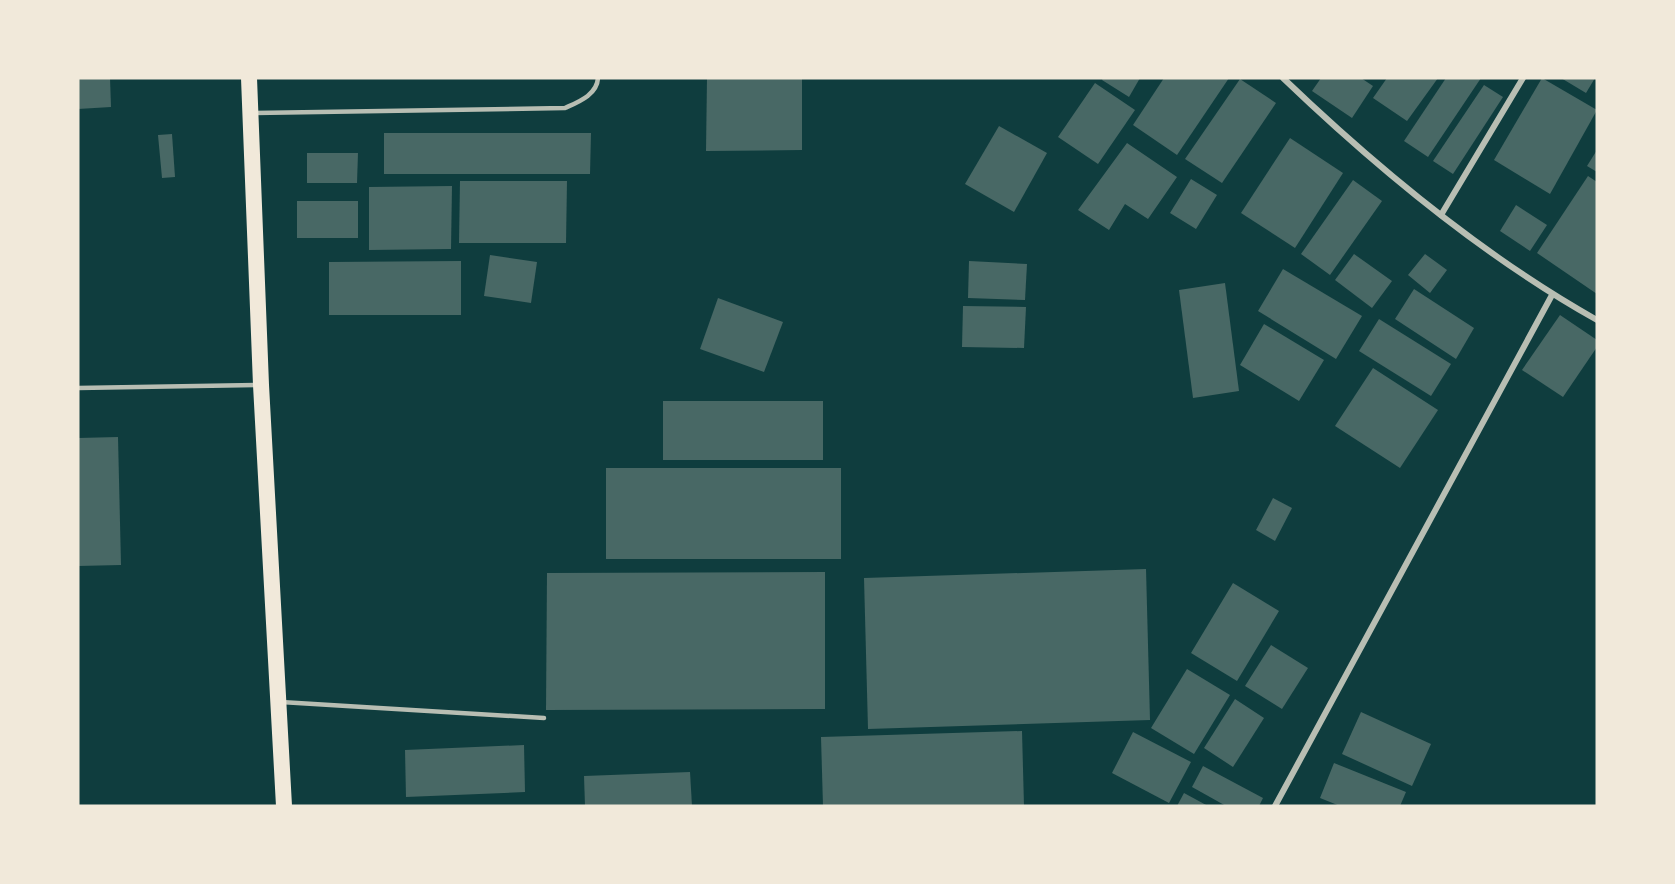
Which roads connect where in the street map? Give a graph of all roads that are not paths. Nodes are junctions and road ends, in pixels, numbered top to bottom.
1 (249, 78) edge
2 (598, 78) edge
3 (1283, 78) edge
4 (1523, 78) edge
5 (251, 114) junction
6 (1441, 215) junction
7 (1552, 295) junction
8 (1597, 320) edge
9 (261, 385) junction
10 (78, 388) edge
11 (278, 702) junction
12 (544, 718) dead end
13 (284, 806) edge
14 (1275, 806) edge

1 - 5 highway
2 - 5 lane
3 - 6 street
4 - 6 street
5 - 9 highway
6 - 7 street
7 - 8 street
7 - 14 street
9 - 10 lane
9 - 11 highway
11 - 12 lane
11 - 13 highway

